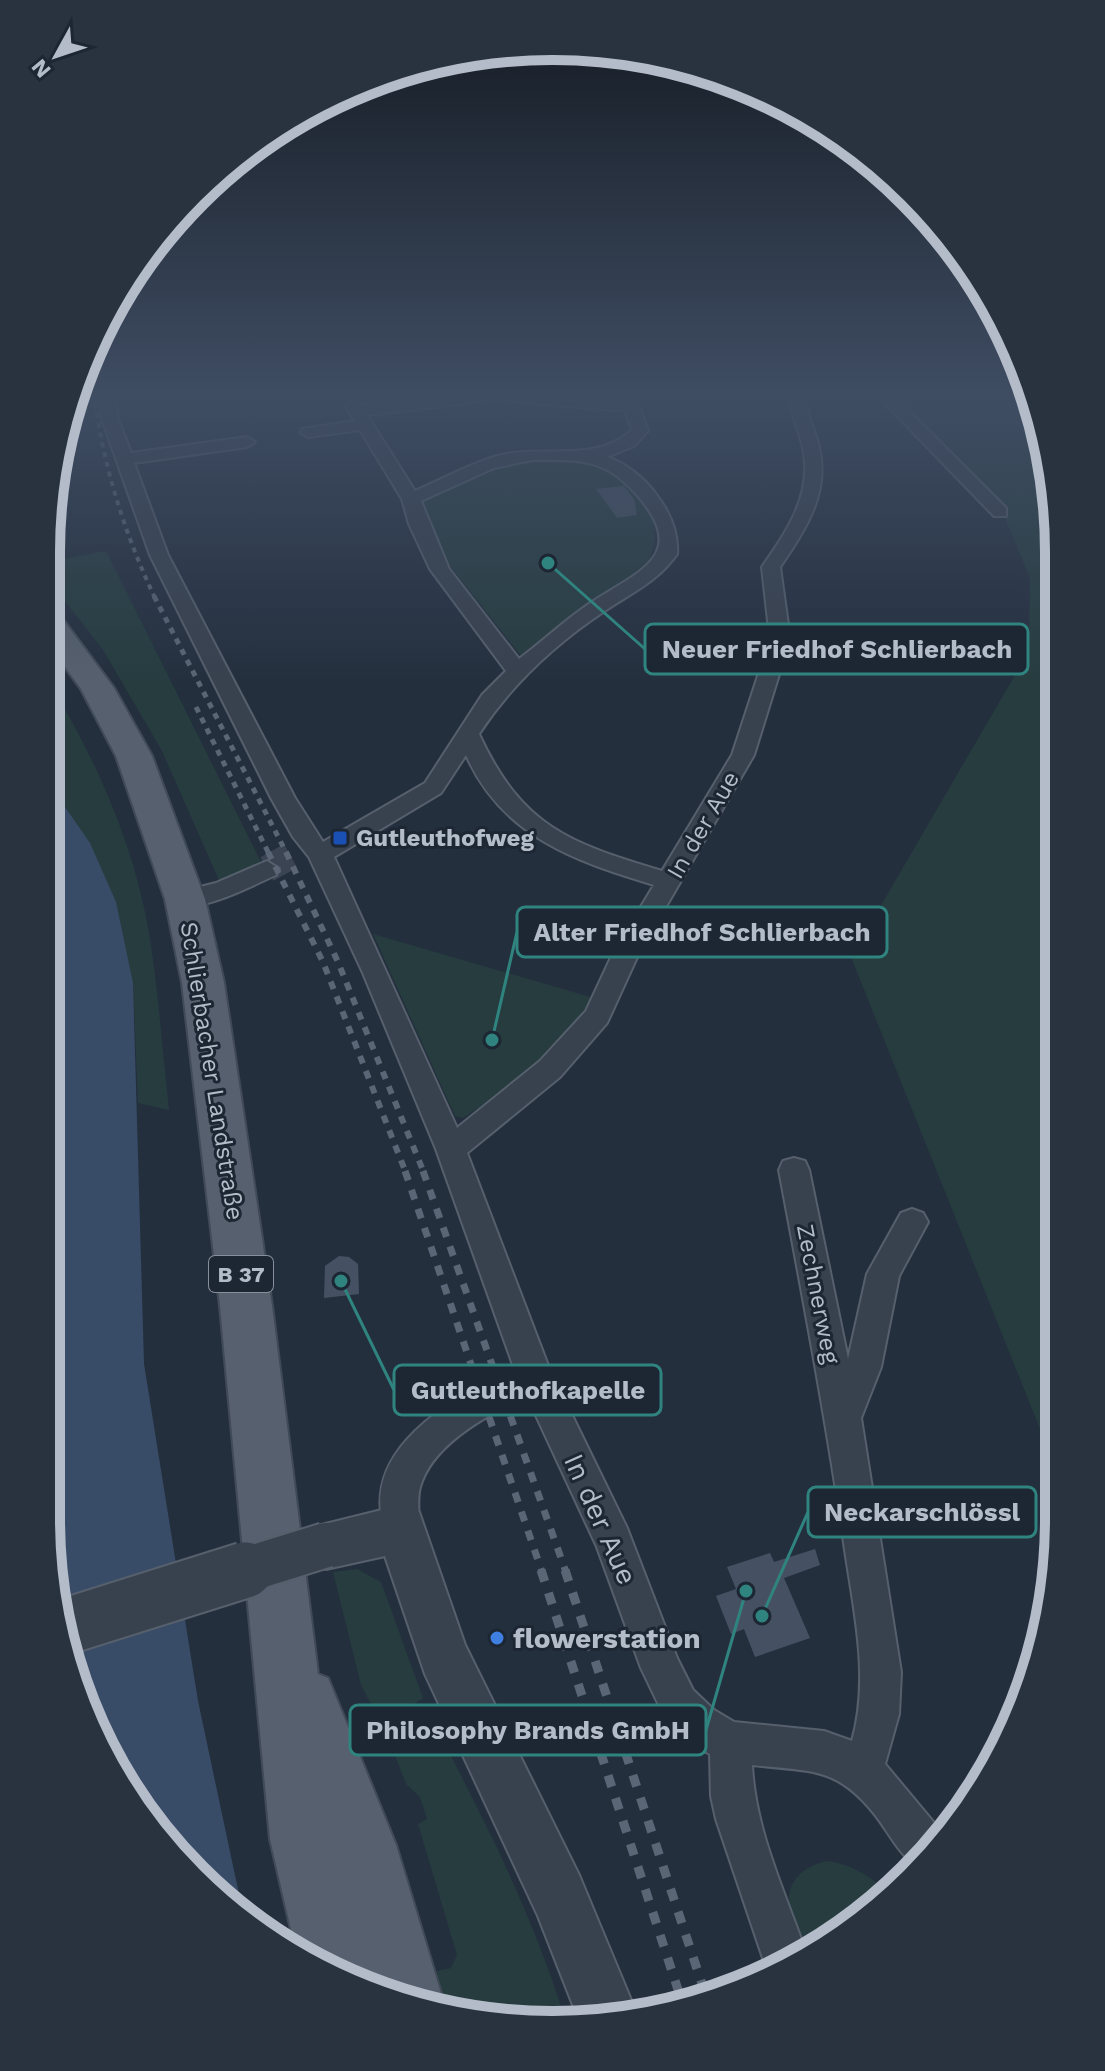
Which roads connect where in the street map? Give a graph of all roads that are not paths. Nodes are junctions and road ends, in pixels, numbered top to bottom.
1 (135, 490) edge
2 (405, 490) edge
3 (435, 490) edge
4 (642, 490) edge
5 (811, 490) edge
6 (978, 490) edge
7 (411, 499) junction
8 (1000, 512) dead end
9 (60, 637) edge
10 (517, 671) junction
11 (467, 733) junction
12 (309, 849) junction
13 (267, 869) tunnel mouth
14 (671, 882) junction
15 (185, 899) junction
16 (451, 1149) junction
17 (794, 1170) dead end
18 (912, 1222) dead end
19 (533, 1371) junction
20 (843, 1418) junction
21 (402, 1529) junction
22 (71, 1625) edge
23 (285, 1651) junction
24 (730, 1742) junction
25 (862, 1769) junction
26 (923, 1843) edge
27 (783, 1953) edge
28 (334, 1959) edge
29 (402, 1987) edge
30 (604, 2008) edge

1 - 12 street
2 - 7 street
3 - 7 street
4 - 10 street
5 - 14 street, In der Aue
6 - 8 street
7 - 10 street
9 - 15 main road, Schlierbacher Landstraße / B 37
10 - 11 street
11 - 12 street
11 - 14 street
12 - 16 street
13 - 15 street
14 - 16 street, In der Aue
15 - 23 main road, Schlierbacher Landstraße / B 37
16 - 19 street, In der Aue
17 - 20 street, Zechnerweg
18 - 20 street, Zechnerweg
19 - 21 street
19 - 24 street, In der Aue
20 - 25 street, Zechnerweg
21 - 22 street, bridge
21 - 30 street
23 - 28 main road, Schlierbacher Landstraße / B 37
23 - 29 main road, Schlierbacher Landstraße / B 37
24 - 25 street, In der Aue
24 - 27 street
25 - 26 street

